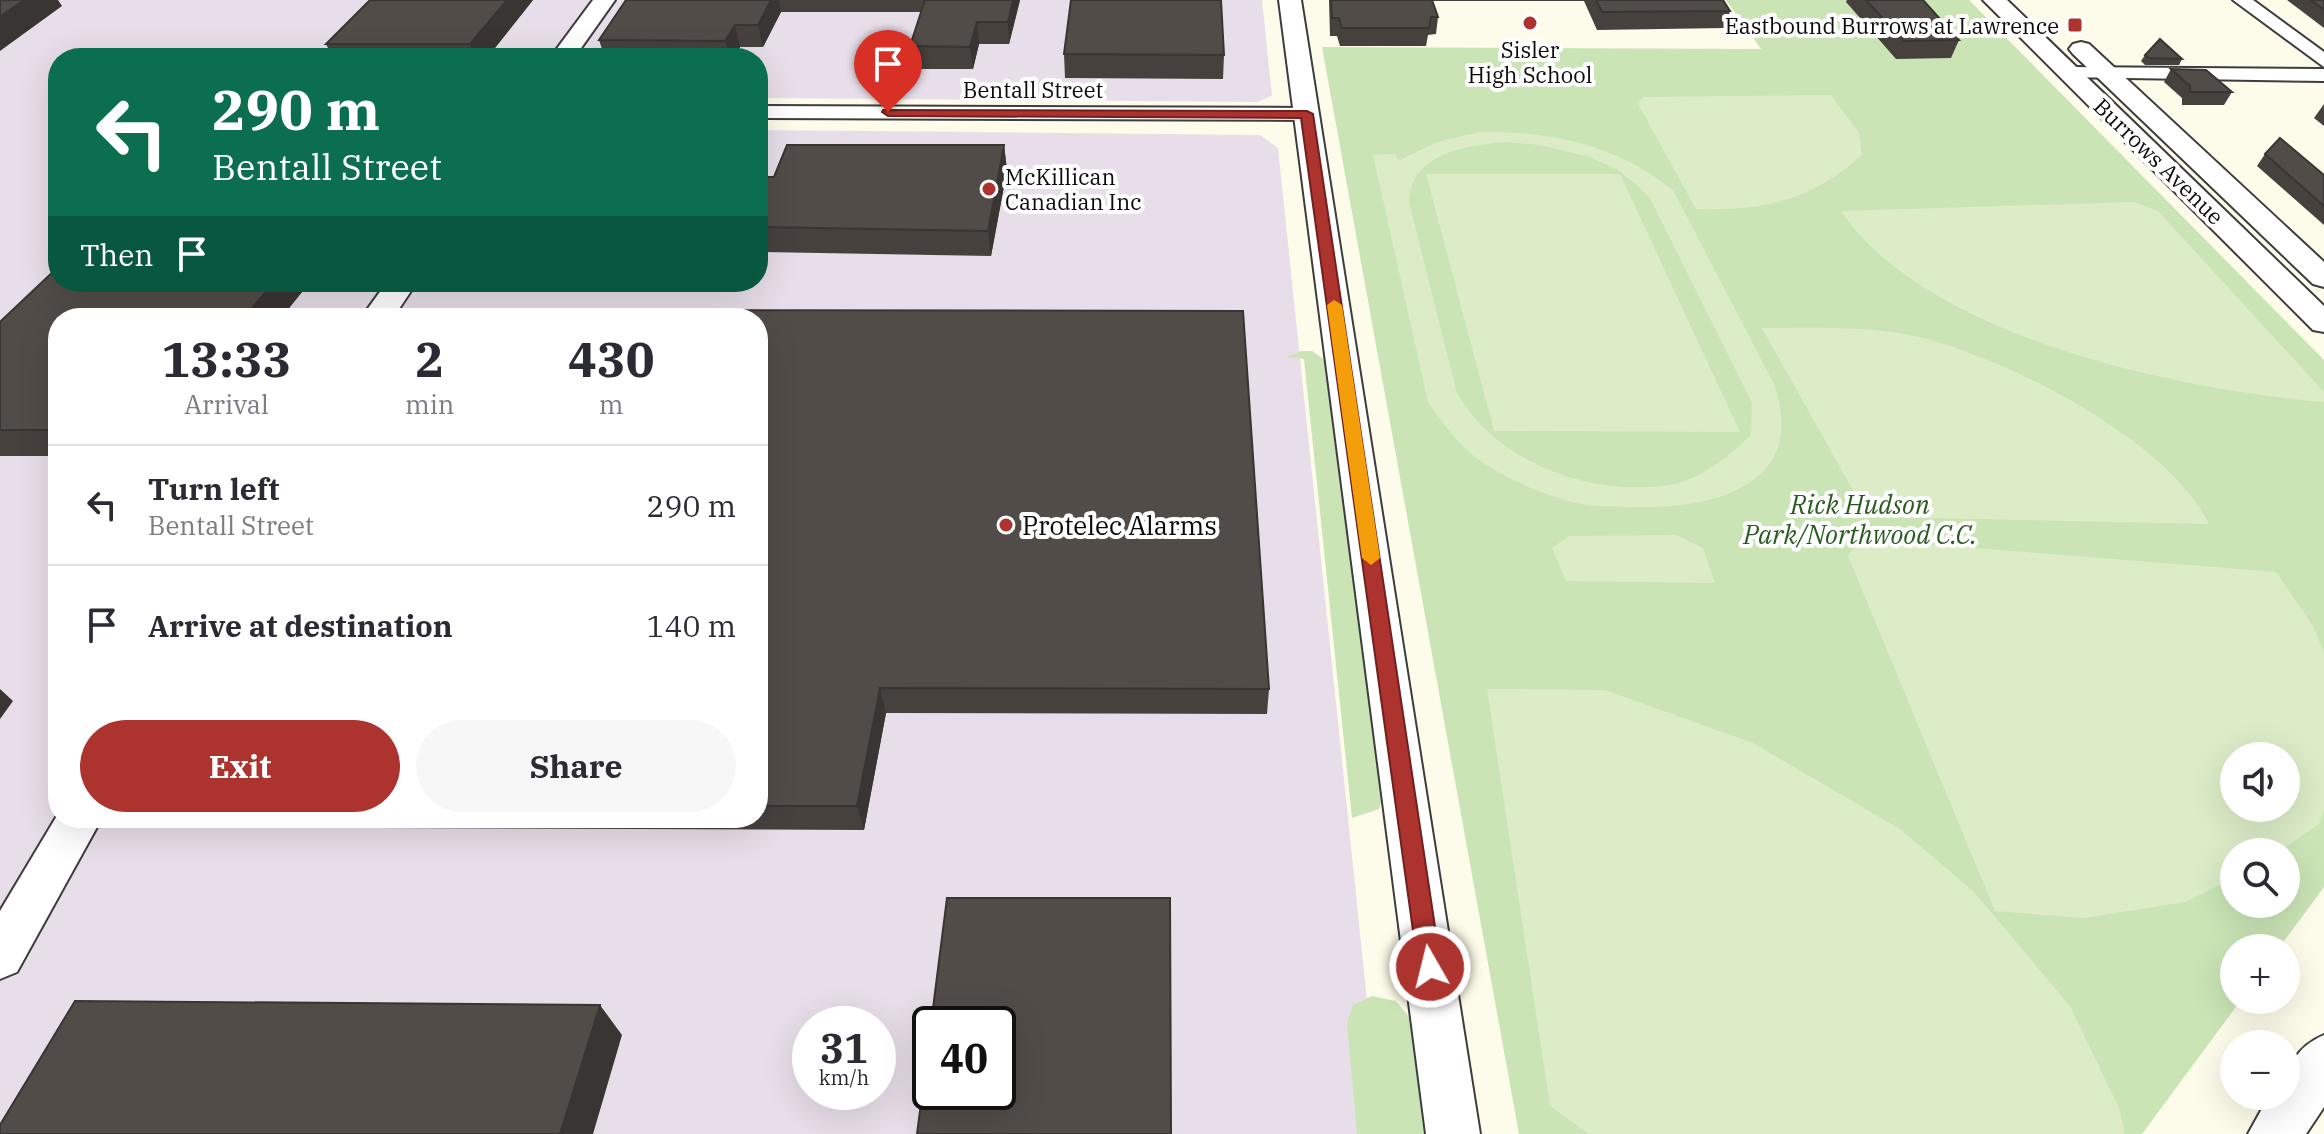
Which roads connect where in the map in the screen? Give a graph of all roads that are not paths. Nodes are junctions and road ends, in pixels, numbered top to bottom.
1 (604, 0) edge
2 (1290, 0) edge
3 (1994, 0) edge
4 (2029, 0) edge
5 (2242, 0) edge
6 (569, 48) edge
7 (2324, 61) edge
8 (2069, 73) junction
9 (2107, 73) junction
10 (2324, 75) edge
11 (768, 112) edge
12 (1307, 114) junction
13 (2324, 278) edge
14 (2324, 323) edge
15 (74, 828) edge
16 (0, 956) edge
17 (2324, 1061) edge
18 (1453, 1134) edge
19 (2275, 1134) edge

1 - 6 street
2 - 12 street
3 - 8 street, Burrows Avenue
4 - 9 street, Burrows Avenue
5 - 7 street
8 - 9 street
8 - 14 street, Burrows Avenue
9 - 10 street
9 - 13 street, Burrows Avenue
11 - 12 street, Bentall Street
12 - 18 street
15 - 16 street
17 - 19 street

